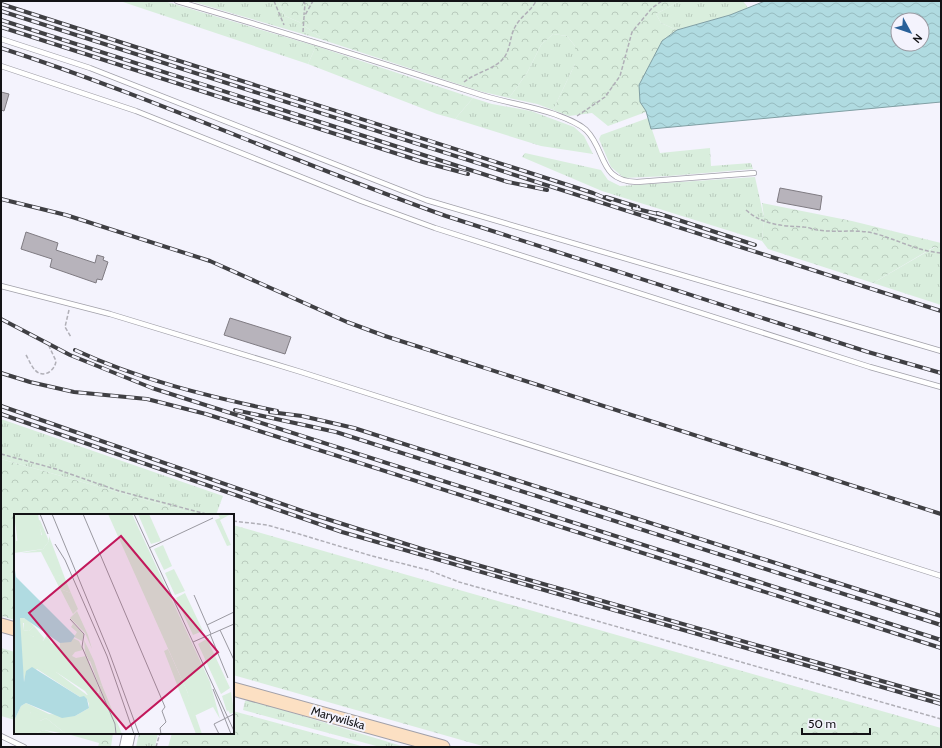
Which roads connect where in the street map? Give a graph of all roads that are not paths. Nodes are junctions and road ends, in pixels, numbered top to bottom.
1 (177, 1) edge
2 (1, 39) edge
3 (1, 66) edge
4 (754, 173) dead end
5 (1, 286) edge
6 (941, 351) edge
7 (941, 387) edge
8 (941, 576) edge
9 (1, 626) edge
10 (14, 629) edge
11 (234, 689) edge
12 (129, 734) edge
13 (1, 736) edge
14 (24, 747) edge
15 (126, 747) edge
16 (443, 747) edge

1 - 4 lane
2 - 6 lane
3 - 7 lane
5 - 8 lane
9 - 10 main road
11 - 16 main road, Marywilska
12 - 15 street
13 - 14 lane

